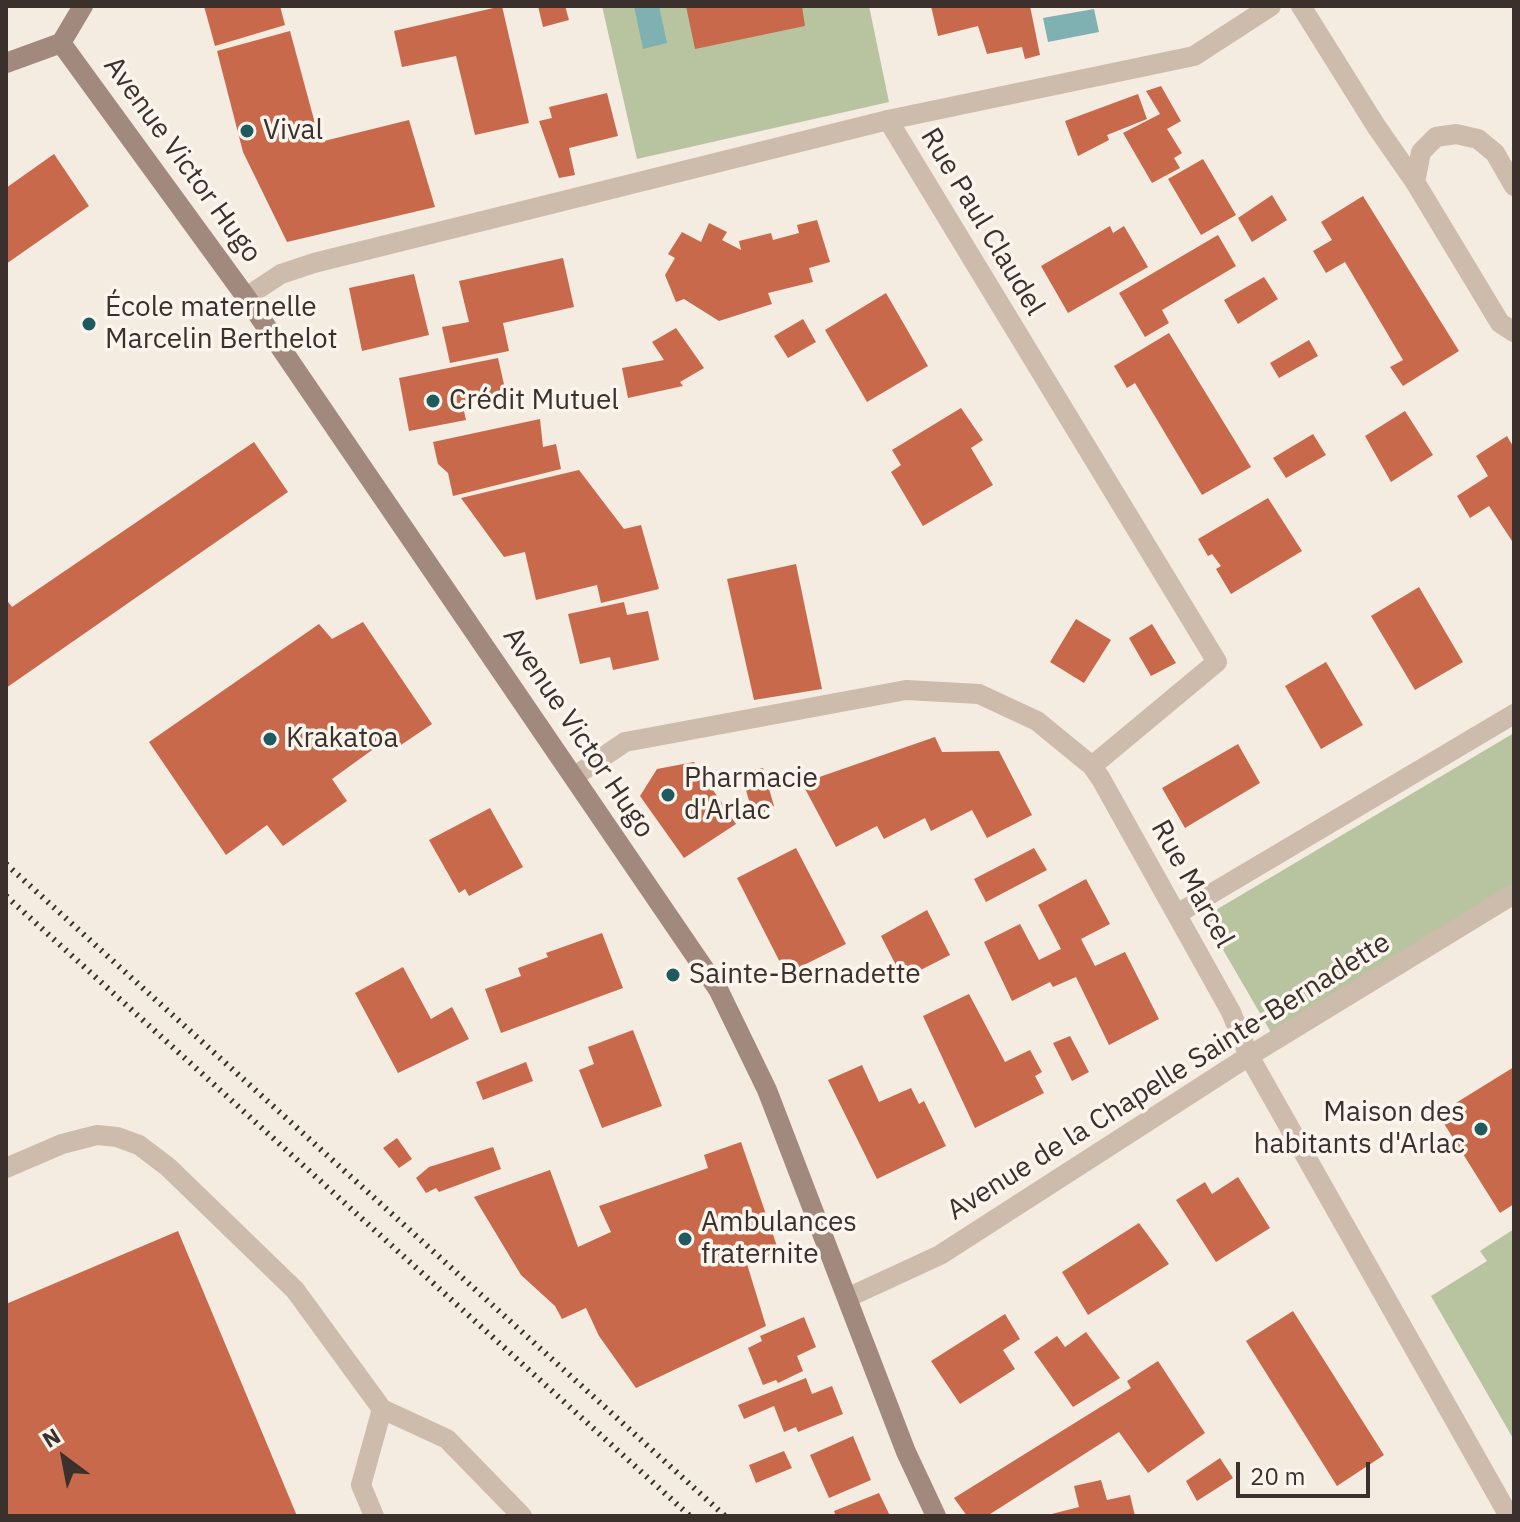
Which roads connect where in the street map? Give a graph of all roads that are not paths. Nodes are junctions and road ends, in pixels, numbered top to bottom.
1 (83, 6) edge
2 (1271, 6) edge
3 (1301, 6) edge
4 (61, 43) junction
5 (6, 63) edge
6 (888, 120) junction
7 (1415, 182) junction
8 (1514, 186) edge
9 (246, 297) junction
10 (1514, 332) edge
11 (1514, 714) edge
12 (1092, 766) junction
13 (575, 776) junction
14 (1514, 894) edge
15 (1177, 914) junction
16 (1249, 1056) junction
17 (6, 1168) edge
18 (849, 1297) junction
19 (382, 1409) junction
20 (374, 1516) edge
21 (522, 1516) edge
22 (936, 1516) edge
23 (1509, 1516) edge

1 - 4 street
2 - 6 street
3 - 7 street
4 - 5 street
4 - 9 street, Avenue Victor Hugo
6 - 9 street, Rue Paul Claudel
6 - 12 street, Rue Paul Claudel
7 - 8 street
7 - 10 street
9 - 13 street, Avenue Victor Hugo
11 - 15 street
12 - 13 street, Rue Marcel
12 - 15 street, Rue Marcel
13 - 18 street, Avenue Victor Hugo
14 - 16 street, Avenue de la Chapelle Sainte-Bernadette
15 - 16 street, Rue Marcel
16 - 18 street, Avenue de la Chapelle Sainte-Bernadette
16 - 23 street, Rue Marcel
17 - 19 street
18 - 22 street, Avenue Victor Hugo
19 - 20 street
19 - 21 street

